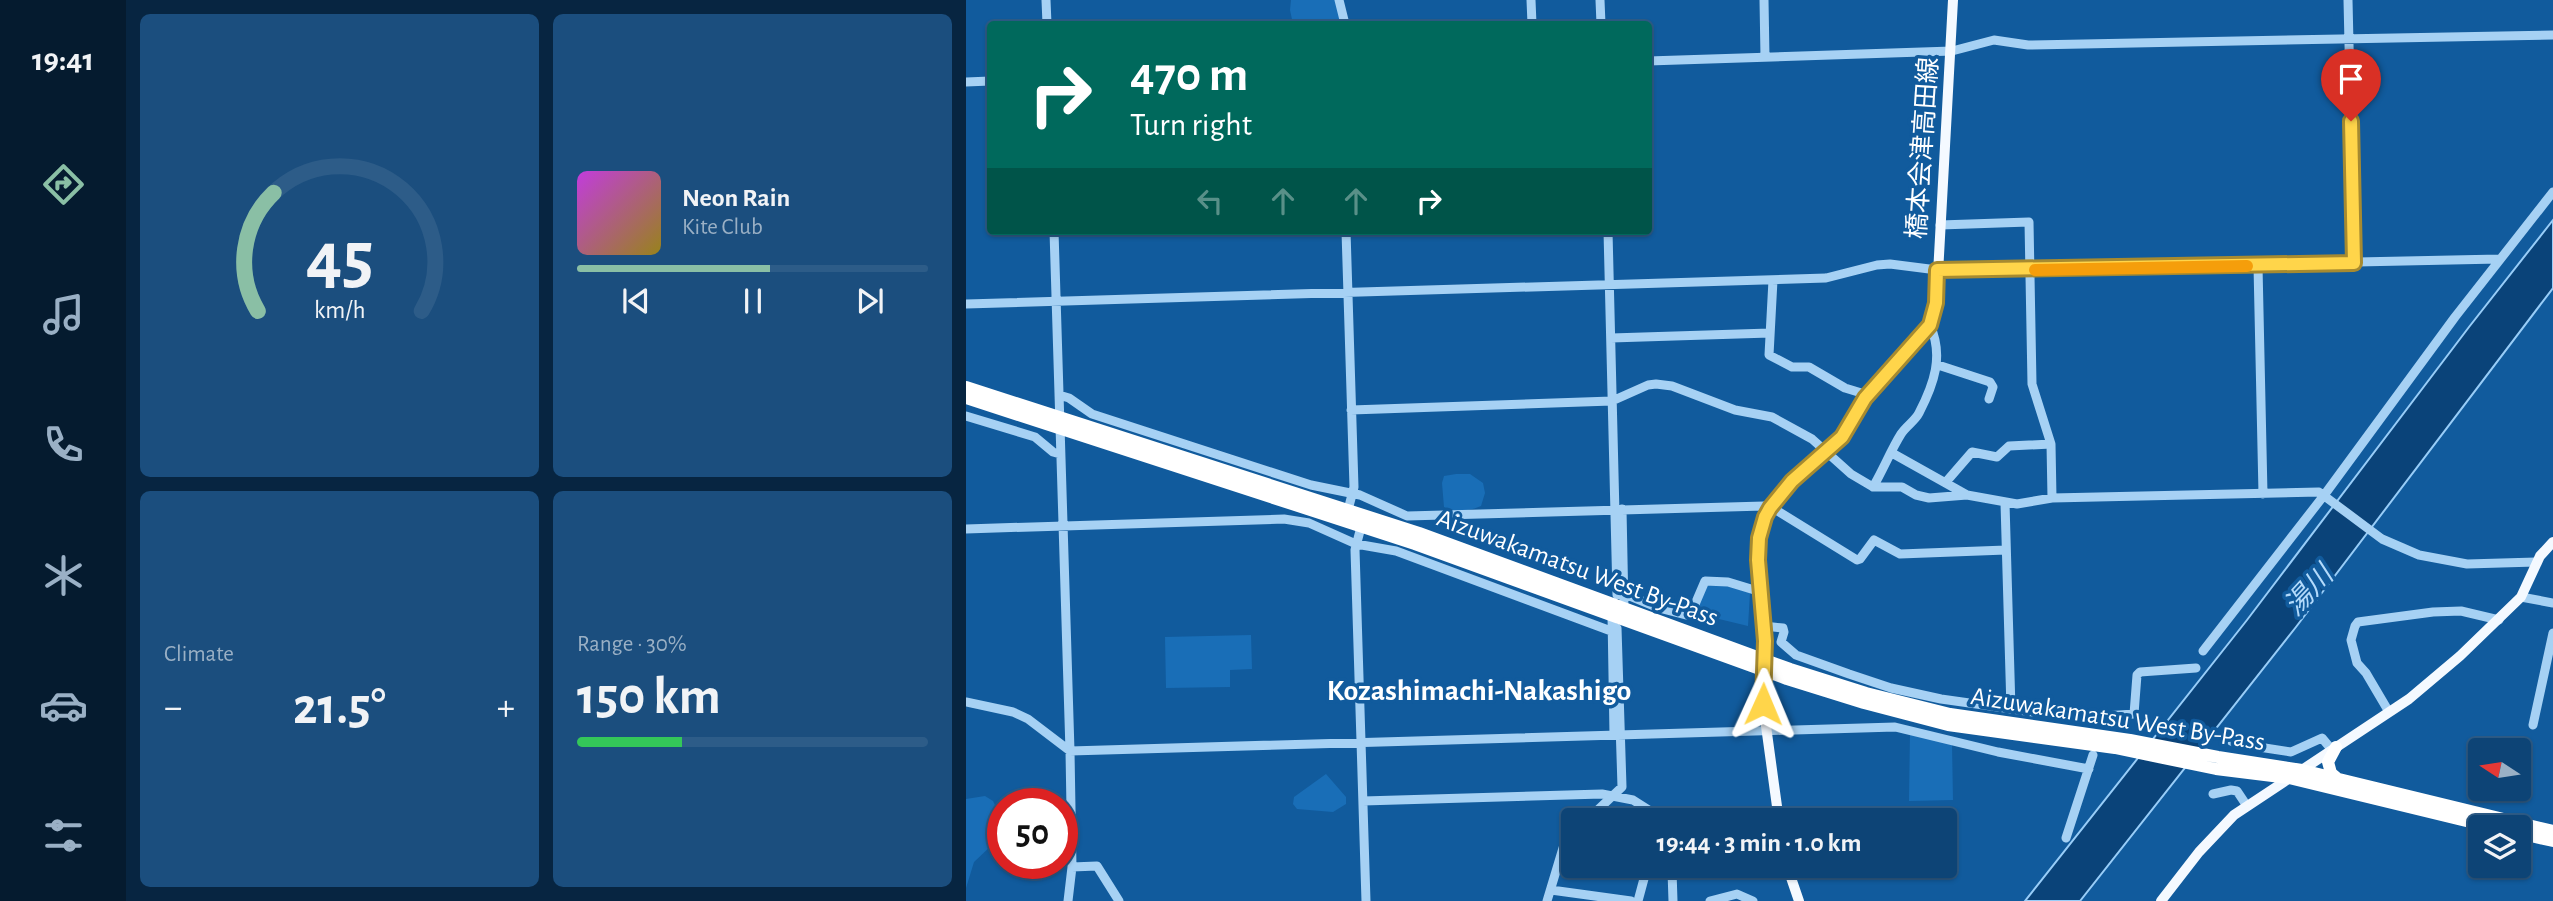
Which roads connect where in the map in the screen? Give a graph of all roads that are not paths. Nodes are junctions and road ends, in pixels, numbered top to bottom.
1 (1046, 0) edge
2 (1339, 0) edge
3 (1531, 0) edge
4 (1600, 0) edge
5 (1763, 0) edge
6 (1953, 0) edge
7 (2348, 0) edge
8 (1047, 21) edge
9 (1344, 21) edge
10 (1532, 21) edge
11 (1601, 21) edge
12 (2553, 35) edge
13 (2349, 38) junction
14 (1952, 51) junction
15 (1765, 57) junction
16 (1652, 61) edge
17 (987, 81) edge
18 (966, 82) edge
19 (2553, 192) edge
20 (1940, 225) junction
21 (1054, 235) edge
22 (1346, 235) edge
23 (1608, 235) edge
24 (2499, 259) junction
25 (2354, 263) junction
26 (2258, 266) junction
27 (1937, 270) junction
28 (2030, 270) junction
29 (1773, 280) junction
30 (1609, 285) junction
31 (1348, 292) junction
32 (1056, 302) junction
33 (966, 304) edge
34 (1930, 325) junction
35 (1770, 333) junction
36 (1611, 338) junction
37 (1938, 365) junction
38 (966, 387) edge
39 (1059, 395) junction
40 (1868, 395) junction
41 (966, 398) edge
42 (1989, 400) dead end
43 (1612, 401) junction
44 (1352, 410) junction
45 (966, 416) edge
46 (1059, 423) junction
47 (2051, 444) junction
48 (1828, 451) junction
49 (1892, 453) junction
50 (1060, 454) junction
51 (1946, 482) junction
52 (1873, 487) junction
53 (1353, 493) junction
54 (2263, 494) junction
55 (2325, 494) junction
56 (1967, 495) junction
57 (2052, 498) junction
58 (2005, 503) junction
59 (1770, 508) junction
60 (1618, 509) junction
61 (1348, 510) junction
62 (1062, 526) junction
63 (1361, 527) junction
64 (966, 529) edge
65 (2553, 542) edge
66 (1356, 544) junction
67 (2006, 550) junction
68 (2536, 562) junction
69 (1761, 592) junction
70 (1621, 595) junction
71 (2521, 597) junction
72 (2553, 603) edge
73 (1624, 609) junction
74 (2499, 620) junction
75 (1614, 625) junction
76 (1764, 626) junction
77 (2553, 633) edge
78 (2203, 651) dead end
79 (1764, 666) junction
80 (2196, 668) dead end
81 (966, 702) edge
82 (2011, 709) junction
83 (2389, 712) junction
84 (2097, 716) junction
85 (2533, 725) dead end
86 (2097, 727) dead end
87 (1766, 730) junction
88 (1618, 735) junction
89 (2231, 741) dead end
90 (1362, 744) junction
91 (2334, 749) junction
92 (1070, 751) junction
93 (2093, 755) dead end
94 (2217, 763) junction
95 (2089, 769) junction
96 (2302, 770) junction
97 (2252, 773) junction
98 (2289, 778) junction
99 (2337, 778) junction
100 (1071, 788) edge
101 (2213, 794) dead end
102 (1615, 795) junction
103 (1363, 801) junction
104 (2251, 803) junction
105 (1598, 808) edge
106 (1649, 808) edge
107 (1777, 808) edge
108 (2468, 821) edge
109 (2553, 831) edge
110 (2531, 836) edge
111 (2066, 838) dead end
112 (2553, 841) edge
113 (1561, 855) edge
114 (1078, 867) edge
115 (1643, 878) edge
116 (1673, 878) edge
117 (1791, 878) edge
118 (1071, 879) edge
119 (1551, 890) junction
120 (1068, 901) edge
121 (1119, 901) edge
122 (1366, 901) edge
123 (1547, 901) edge
124 (1631, 901) edge
125 (1638, 901) edge
126 (1673, 901) edge
127 (1710, 901) edge
128 (1753, 901) edge
129 (1799, 901) edge
130 (2161, 901) edge

1 - 8 street
2 - 9 street
3 - 10 street
4 - 11 street
5 - 15 street
6 - 14 main road, 橋本会津高田線
7 - 13 street
12 - 13 street
13 - 14 street
13 - 25 street
14 - 15 street
14 - 20 main road, 橋本会津高田線
15 - 16 street
17 - 18 street
19 - 24 street
20 - 27 main road, 橋本会津高田線
20 - 28 street
21 - 32 street
22 - 31 street
23 - 30 street
24 - 25 street
24 - 55 street
25 - 26 street
26 - 28 street
26 - 54 street
27 - 28 street
27 - 29 street
27 - 34 main road, 橋本会津高田線
28 - 47 street
29 - 30 street
29 - 35 street
30 - 31 street
30 - 36 street
31 - 32 street
31 - 44 street
32 - 33 street
32 - 39 street
34 - 37 street
34 - 40 main road
35 - 36 street
35 - 40 street
36 - 43 street
37 - 42 street
37 - 49 street
38 - 46 highway, Aizuwakamatsu West By-Pass
39 - 46 street
39 - 53 street
40 - 48 main road
41 - 46 highway, Aizuwakamatsu West By-Pass
43 - 44 street
43 - 48 street
43 - 60 street
44 - 53 street
45 - 50 street
46 - 50 street
46 - 61 highway, Aizuwakamatsu West By-Pass
46 - 63 highway, Aizuwakamatsu West By-Pass
47 - 51 street
47 - 57 street
48 - 52 street
48 - 59 main road
49 - 51 street
49 - 52 street
50 - 62 street
51 - 56 street
52 - 56 street
53 - 60 street
53 - 61 street
54 - 55 street
54 - 57 street
55 - 68 street
55 - 78 street
56 - 58 street
57 - 58 street
58 - 67 street
59 - 60 street
59 - 67 street
59 - 69 main road
60 - 70 street
61 - 73 highway, Aizuwakamatsu West By-Pass
62 - 64 street
62 - 66 street
62 - 92 street
63 - 66 street
63 - 75 highway, Aizuwakamatsu West By-Pass
65 - 68 main road
66 - 75 street
66 - 90 street
67 - 82 street
68 - 71 main road
69 - 70 street
69 - 76 main road
70 - 73 street
71 - 72 street
71 - 74 main road
73 - 79 highway, Aizuwakamatsu West By-Pass
74 - 83 main road
74 - 83 street
75 - 79 highway, Aizuwakamatsu West By-Pass
75 - 88 street
76 - 79 main road
76 - 82 street
77 - 85 street
79 - 87 main road
79 - 94 highway, Aizuwakamatsu West By-Pass
80 - 84 street
81 - 92 street
82 - 84 street
83 - 91 main road
84 - 86 street
87 - 88 street
87 - 95 street
87 - 107 main road
88 - 90 street
88 - 102 street
89 - 91 street
90 - 92 street
90 - 103 street
91 - 96 main road
91 - 99 highway
92 - 100 street
93 - 95 street
94 - 96 highway, Aizuwakamatsu West By-Pass
94 - 97 highway, Aizuwakamatsu West By-Pass
95 - 111 street
96 - 98 main road
96 - 99 highway, Aizuwakamatsu West By-Pass
97 - 98 highway, Aizuwakamatsu West By-Pass
97 - 104 main road
98 - 104 main road
98 - 108 highway, Aizuwakamatsu West By-Pass
99 - 109 highway, Aizuwakamatsu West By-Pass
101 - 104 street
102 - 103 street
102 - 105 street
102 - 106 street
103 - 122 street
104 - 130 main road
110 - 112 highway
113 - 119 street
114 - 121 street
115 - 125 street
116 - 126 street
117 - 129 main road
118 - 120 street
119 - 123 street
119 - 124 street
127 - 128 street

